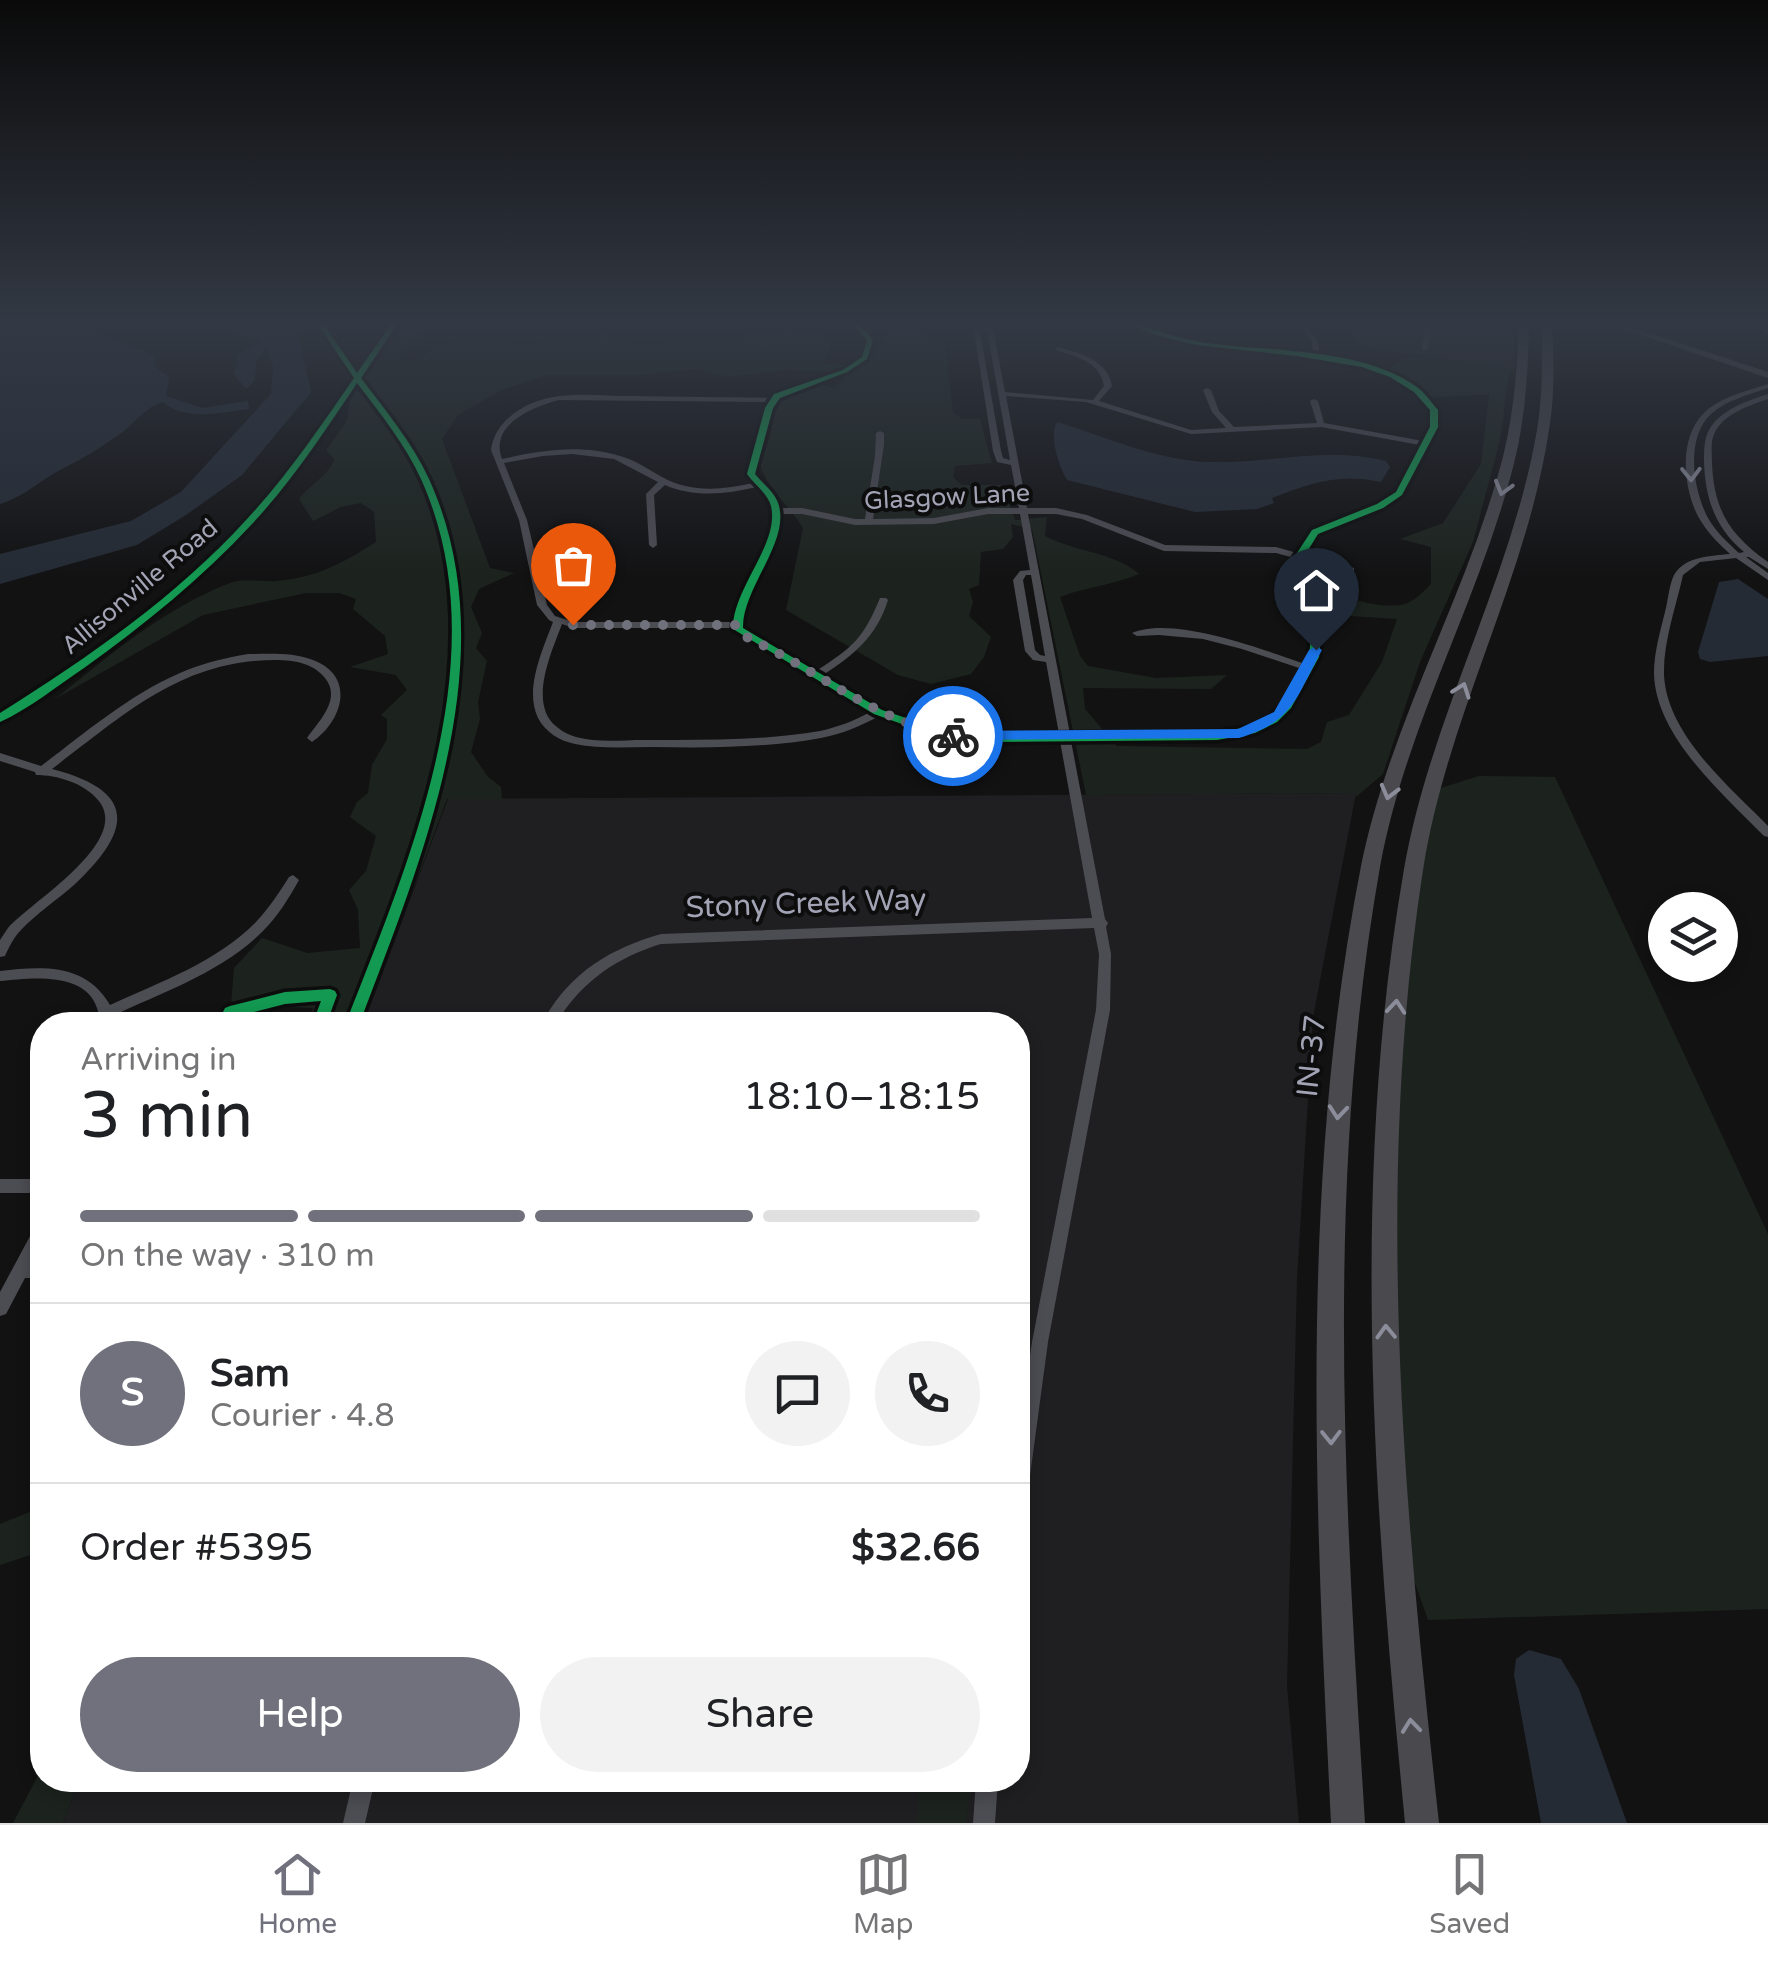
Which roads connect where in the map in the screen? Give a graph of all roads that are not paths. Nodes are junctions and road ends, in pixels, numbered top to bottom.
1 (335, 408) edge
2 (531, 408) edge
3 (770, 408) edge
4 (990, 408) edge
5 (1005, 408) edge
6 (1112, 408) edge
7 (1214, 408) edge
8 (1316, 408) edge
9 (1430, 408) edge
10 (1520, 408) edge
11 (1546, 408) edge
12 (1716, 408) edge
13 (1746, 408) edge
14 (1321, 425) junction
15 (1232, 431) junction
16 (880, 433) dead end
17 (1424, 444) junction
18 (499, 462) junction
19 (1015, 463) junction
20 (664, 482) junction
21 (758, 484) junction
22 (1024, 510) junction
23 (776, 511) junction
24 (869, 522) junction
25 (654, 544) dead end
26 (1752, 554) junction
27 (1737, 555) junction
28 (1299, 556) junction
29 (1768, 566) edge
30 (1351, 570) dead end
31 (1768, 577) edge
32 (883, 600) dead end
33 (558, 622) junction
34 (736, 625) junction
35 (1136, 633) dead end
36 (1308, 668) junction
37 (816, 675) junction
38 (878, 712) junction
39 (0, 718) edge
40 (1066, 737) junction
41 (312, 738) dead end
42 (0, 757) edge
43 (40, 772) junction
44 (1768, 833) edge
45 (293, 880) dead end
46 (1102, 923) junction
47 (0, 952) edge
48 (0, 976) edge
49 (104, 1012) edge
50 (118, 1012) edge
51 (556, 1012) edge
52 (0, 1186) edge
53 (30, 1186) edge
54 (30, 1254) edge
55 (22, 1270) junction
56 (30, 1270) edge
57 (0, 1308) edge
58 (1030, 1412) edge
59 (361, 1792) edge
60 (986, 1792) edge
61 (354, 1823) edge
62 (984, 1823) edge
63 (1348, 1823) edge
64 (1422, 1823) edge

1 - 39 main road, Allisonville Road
2 - 18 street
3 - 21 street
4 - 19 street
5 - 19 street
6 - 15 street
7 - 15 street
8 - 14 street
9 - 17 street
10 -> 63 highway, IN-37
64 -> 11 highway
12 -> 27 street
13 - 26 street
14 - 15 street
14 - 17 street
16 - 24 street
17 - 28 street
18 - 20 street
18 - 33 street
19 - 22 street
20 - 21 street
20 - 25 street
21 - 23 street
22 - 24 street, Glasgow Lane
22 - 28 street, Glasgow Lane
22 - 40 street
23 - 24 street, Glasgow Lane
23 - 34 street
26 - 27 street
26 - 29 street
27 - 31 street
27 - 44 street
28 - 30 street, Glasgow Lane
28 - 36 street
32 - 37 street
33 - 34 street
33 - 38 street
34 - 37 street
35 - 36 street
36 - 40 street
37 - 38 street
38 - 40 street
40 - 46 street
41 - 43 street
42 - 43 street
43 - 47 street
45 - 50 street
46 - 51 street, Stony Creek Way
46 - 58 street
48 - 49 street
52 - 53 street
54 - 55 street
55 - 56 street
55 - 57 street
59 - 61 street
60 - 62 street

